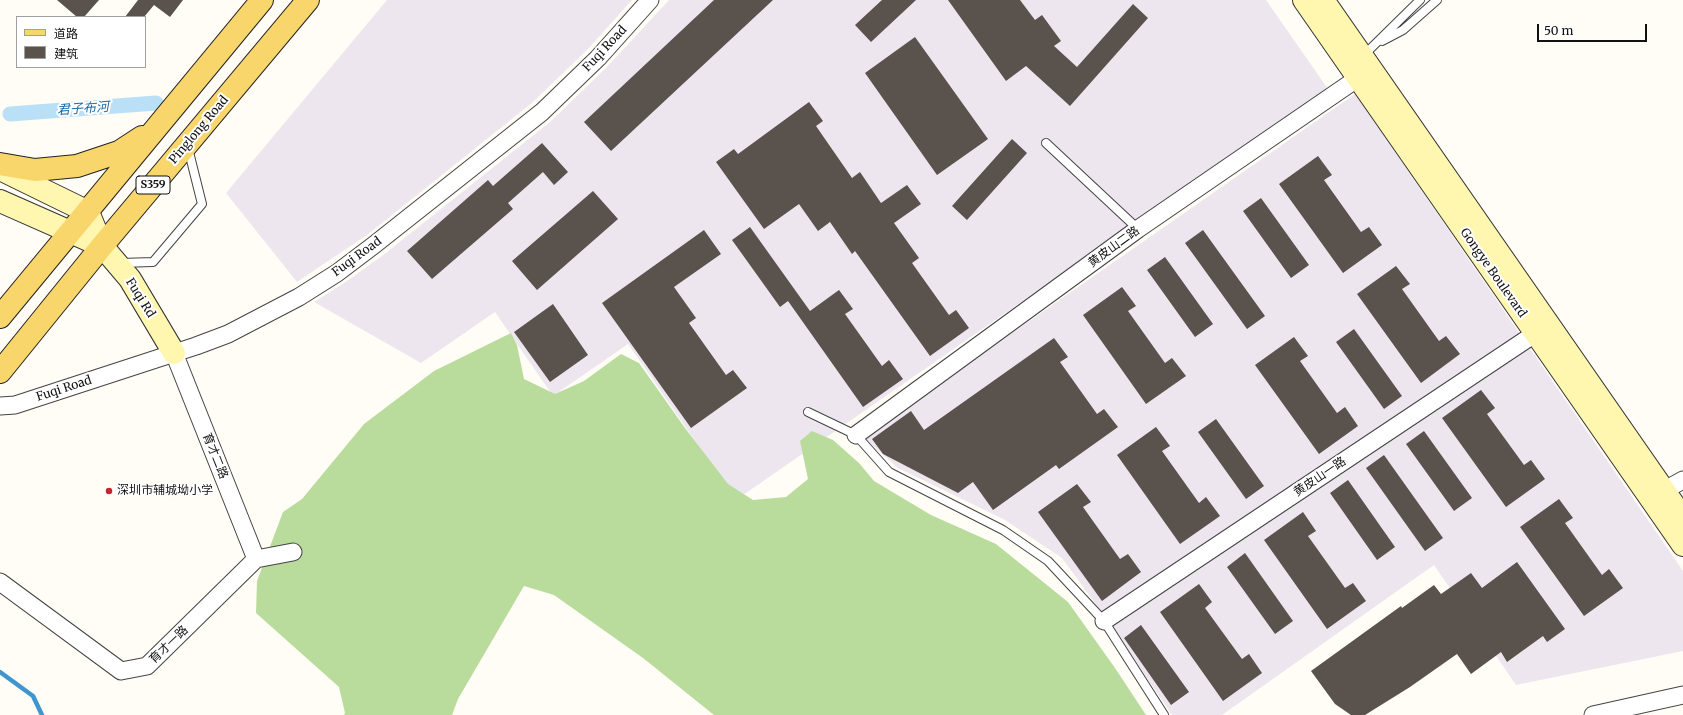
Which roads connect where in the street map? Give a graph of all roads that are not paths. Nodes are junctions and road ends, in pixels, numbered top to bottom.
1 (262, 0) edge
2 (308, 0) edge
3 (650, 0) edge
4 (1304, 0) edge
5 (1323, 0) edge
6 (1420, 0) edge
7 (1437, 0) edge
8 (1368, 51) junction
9 (1358, 78) junction
10 (167, 116) junction
11 (1046, 143) dead end
12 (187, 145) junction
13 (0, 164) edge
14 (0, 169) edge
15 (0, 201) edge
16 (88, 212) junction
17 (1138, 229) junction
18 (70, 232) junction
19 (102, 246) junction
20 (115, 263) junction
21 (0, 317) edge
22 (1536, 333) junction
23 (174, 353) junction
24 (0, 372) edge
25 (0, 406) edge
26 (808, 412) dead end
27 (856, 435) junction
28 (1683, 480) edge
29 (1657, 494) junction
30 (1683, 518) edge
31 (1683, 545) edge
32 (293, 552) dead end
33 (256, 559) junction
34 (0, 582) edge
35 (1104, 621) junction
36 (1683, 695) edge
37 (1683, 705) edge
38 (1164, 715) edge
39 (1592, 715) edge
40 (1642, 715) edge

1 - 10 main road, S359
2 - 12 main road, Pinglong Road / S359
3 - 23 street, Fuqi Road
4 - 9 street, Gongye Boulevard
5 - 8 street, Gongye Boulevard
6 - 8 lane
7 - 8 lane
8 - 9 street
8 - 29 street, Gongye Boulevard
9 - 17 street, 黄皮山二路
9 - 22 street, Gongye Boulevard
10 - 13 main road
10 - 16 main road, S359
11 - 17 lane
12 - 19 main road, Pinglong Road / S359
12 - 20 lane
14 - 16 street
15 - 18 street
16 - 18 main road, S359
16 - 19 street
17 - 27 street, 黄皮山二路
18 - 19 street
18 - 21 main road, S359
19 - 20 street, Fuqi Rd
19 - 24 main road, Pinglong Road / S359
20 - 23 street, Fuqi Rd
22 - 29 street, Gongye Boulevard
22 - 35 street, 黄皮山一路
23 - 25 street, Fuqi Road
23 - 33 street, 育才二路
26 - 27 lane
27 - 35 lane
28 - 29 street
29 - 30 street, Gongye Boulevard
29 - 31 street, Gongye Boulevard
32 - 33 street
33 - 34 street, 育才一路
35 - 38 lane
36 - 39 street
37 - 40 street

